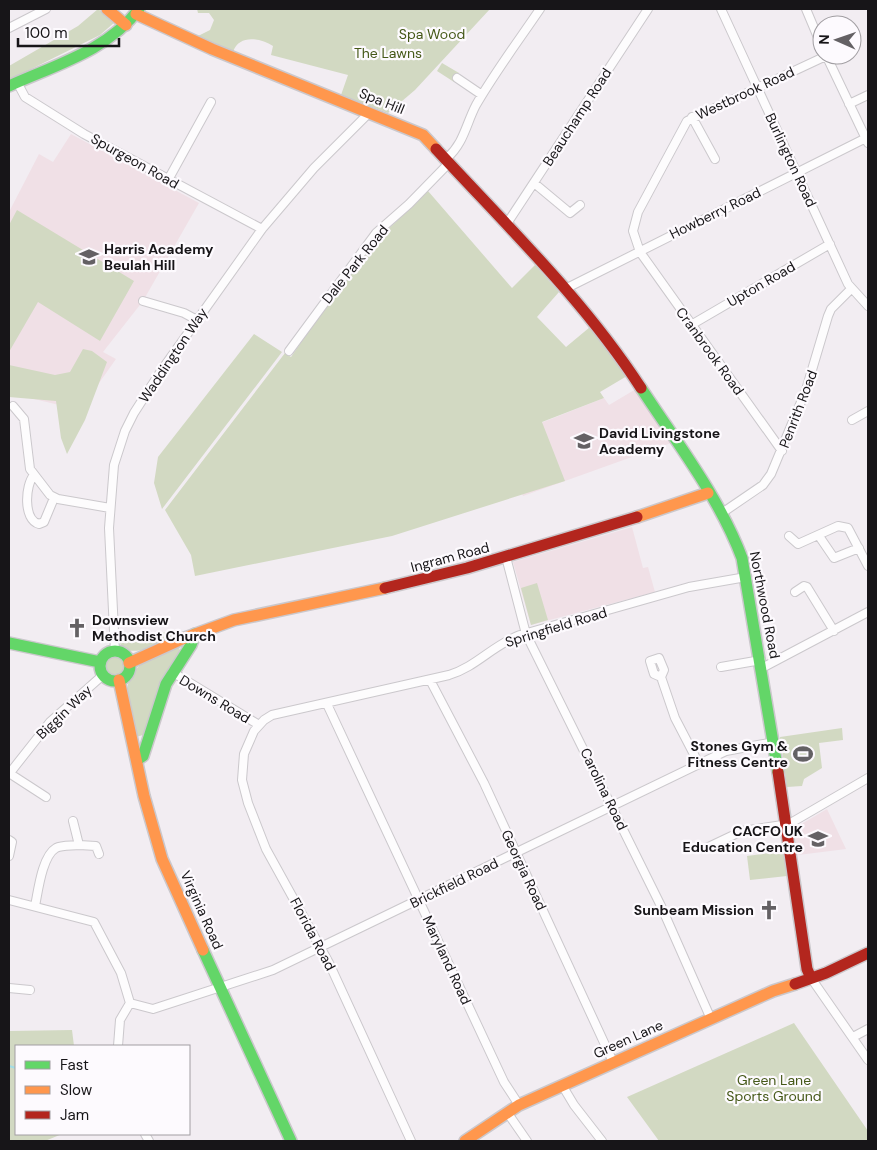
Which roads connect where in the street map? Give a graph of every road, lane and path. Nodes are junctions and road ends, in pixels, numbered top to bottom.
1 (46, 9) edge
2 (108, 9) edge
3 (540, 9) edge
4 (648, 9) edge
5 (721, 9) edge
6 (806, 9) edge
7 (137, 11) edge
8 (812, 23) edge
9 (126, 25) junction
10 (9, 28) edge
11 (812, 63) edge
12 (830, 65) edge
13 (457, 78) dead end
14 (13, 84) edge
15 (758, 88) junction
16 (482, 95) junction
17 (868, 95) edge
18 (211, 102) dead end
19 (848, 104) junction
20 (369, 113) junction
21 (692, 117) junction
22 (867, 140) edge
23 (714, 159) dead end
24 (448, 160) junction
25 (796, 173) junction
26 (168, 180) junction
27 (534, 183) junction
28 (580, 205) dead end
29 (506, 225) junction
30 (262, 229) junction
31 (830, 244) junction
32 (639, 251) junction
33 (851, 288) junction
34 (564, 289) junction
35 (143, 301) dead end
36 (868, 306) edge
37 (196, 320) junction
38 (691, 325) junction
39 (289, 351) dead end
40 (14, 406) dead end
41 (868, 412) edge
42 (852, 420) dead end
43 (782, 451) junction
44 (34, 475) junction
45 (708, 493) junction
46 (54, 498) junction
47 (110, 508) junction
48 (722, 513) junction
49 (789, 536) dead end
50 (819, 536) junction
51 (859, 548) junction
52 (506, 557) junction
53 (868, 566) edge
54 (746, 577) junction
55 (795, 592) dead end
56 (868, 612) edge
57 (834, 631) junction
58 (195, 634) junction
59 (526, 634) junction
60 (9, 643) edge
61 (115, 652) junction
62 (100, 662) junction
63 (129, 663) junction
64 (762, 664) junction
65 (721, 667) dead end
66 (172, 672) junction
67 (103, 675) junction
68 (661, 677) dead end
69 (119, 680) junction
70 (430, 680) junction
71 (327, 704) junction
72 (259, 725) junction
73 (774, 742) junction
74 (137, 760) junction
75 (699, 764) junction
76 (9, 773) edge
77 (868, 780) edge
78 (46, 798) dead end
79 (612, 806) junction
80 (74, 821) dead end
81 (786, 823) junction
82 (9, 840) edge
83 (79, 845) junction
84 (704, 849) dead end
85 (98, 854) dead end
86 (516, 854) junction
87 (9, 856) edge
88 (9, 900) edge
89 (419, 900) junction
90 (35, 906) junction
91 (321, 947) junction
92 (868, 953) edge
93 (811, 978) junction
94 (9, 988) edge
95 (220, 988) junction
96 (30, 990) dead end
97 (130, 1003) junction
98 (711, 1019) junction
99 (868, 1029) edge
100 (853, 1037) junction
101 (118, 1045) edge
102 (868, 1060) edge
103 (613, 1062) junction
104 (562, 1084) junction
105 (519, 1105) junction
106 (507, 1112) junction
107 (291, 1141) edge
108 (412, 1141) edge
109 (465, 1141) edge
110 (527, 1141) edge
111 (602, 1141) edge

1 - 10 street
2 - 9 street
3 - 16 street
4 - 27 street, Beauchamp Road
5 - 15 street, Burlington Road
6 - 8 street
7 - 9 street
7 - 20 street, Spa Hill
9 - 14 street
11 - 15 street, Westbrook Road
12 - 19 street
13 - 16 street
14 - 26 street, Spurgeon Road
15 - 21 street, Westbrook Road
15 - 25 street, Burlington Road
16 - 24 street
17 - 19 street
18 - 26 street
19 - 22 street
20 - 24 street, Spa Hill
20 - 30 street, Waddington Way
21 - 23 street
21 - 32 street, Westbrook Road
22 - 25 street, Howberry Road
24 - 29 street, Spa Hill
24 - 39 street, Dale Park Road
25 - 31 street, Burlington Road
25 - 32 street, Howberry Road
26 - 30 street, Spurgeon Road
27 - 28 street
27 - 29 street, Beauchamp Road
29 - 34 street, Spa Hill
30 - 37 street, Waddington Way
31 - 33 street, Burlington Road
31 - 38 street, Upton Road
32 - 34 street, Howberry Road
32 - 38 street, Cranbrook Road
33 - 36 street, Burlington Road
33 - 43 street, Penrith Road
34 - 45 street, Northwood Road
35 - 37 street
37 - 47 street, Waddington Way
38 - 43 street, Cranbrook Road
40 - 44 street
41 - 42 street
43 - 48 street, Penrith Road
44 - 46 street
44 - 46 street
45 - 48 street, Northwood Road
45 - 52 street, Ingram Road
46 - 47 street
47 - 61 street, Waddington Way
48 - 54 street, Northwood Road
49 - 50 street
50 - 51 street
50 - 51 street
51 - 53 street
52 - 58 street, Ingram Road
52 - 59 street, Carolina Road
54 - 59 street, Springfield Road
54 - 64 street, Northwood Road
55 - 57 street
56 - 57 street
57 - 64 street
58 - 63 street, Ingram Road
58 - 66 street
59 - 70 street, Springfield Road
59 - 79 street, Carolina Road
60 - 62 street
61 - 62 street
61 - 63 street
62 - 67 street
63 - 69 street
64 - 65 street
64 - 73 street, Northwood Road
66 - 72 street, Downs Road
66 - 74 street
67 - 69 street
67 - 76 street, Biggin Way
68 - 75 street
69 - 74 street, Virginia Road
70 - 71 street, Springfield Road
70 - 86 street, Georgia Road
71 - 72 street, Springfield Road
71 - 89 street, Maryland Road
72 - 91 street, Florida Road
73 - 75 street, Brickfield Road
73 - 81 street, Northwood Road
74 - 95 street, Virginia Road
75 - 79 street, Brickfield Road
76 - 78 street
77 - 81 street
79 - 86 street, Brickfield Road
79 - 98 street, Carolina Road
80 - 83 street
81 - 84 street
81 - 93 street, Northwood Road
82 - 87 street
83 - 85 street
83 - 90 street
86 - 89 street, Brickfield Road
86 - 103 street, Georgia Road
88 - 90 street
89 - 91 street, Brickfield Road
89 - 105 street, Maryland Road
90 - 97 street
91 - 95 street, Brickfield Road
91 - 108 street, Florida Road
92 - 93 street, Green Lane
93 - 98 street, Green Lane
93 - 100 street
94 - 96 street
95 - 97 street, Brickfield Road
95 - 107 street, Virginia Road
97 - 101 street
98 - 103 street, Green Lane
99 - 100 street
100 - 102 street
103 - 104 street, Green Lane
104 - 105 street, Green Lane
104 - 111 street
105 - 106 street, Green Lane
106 - 109 street, Green Lane
106 - 110 street

